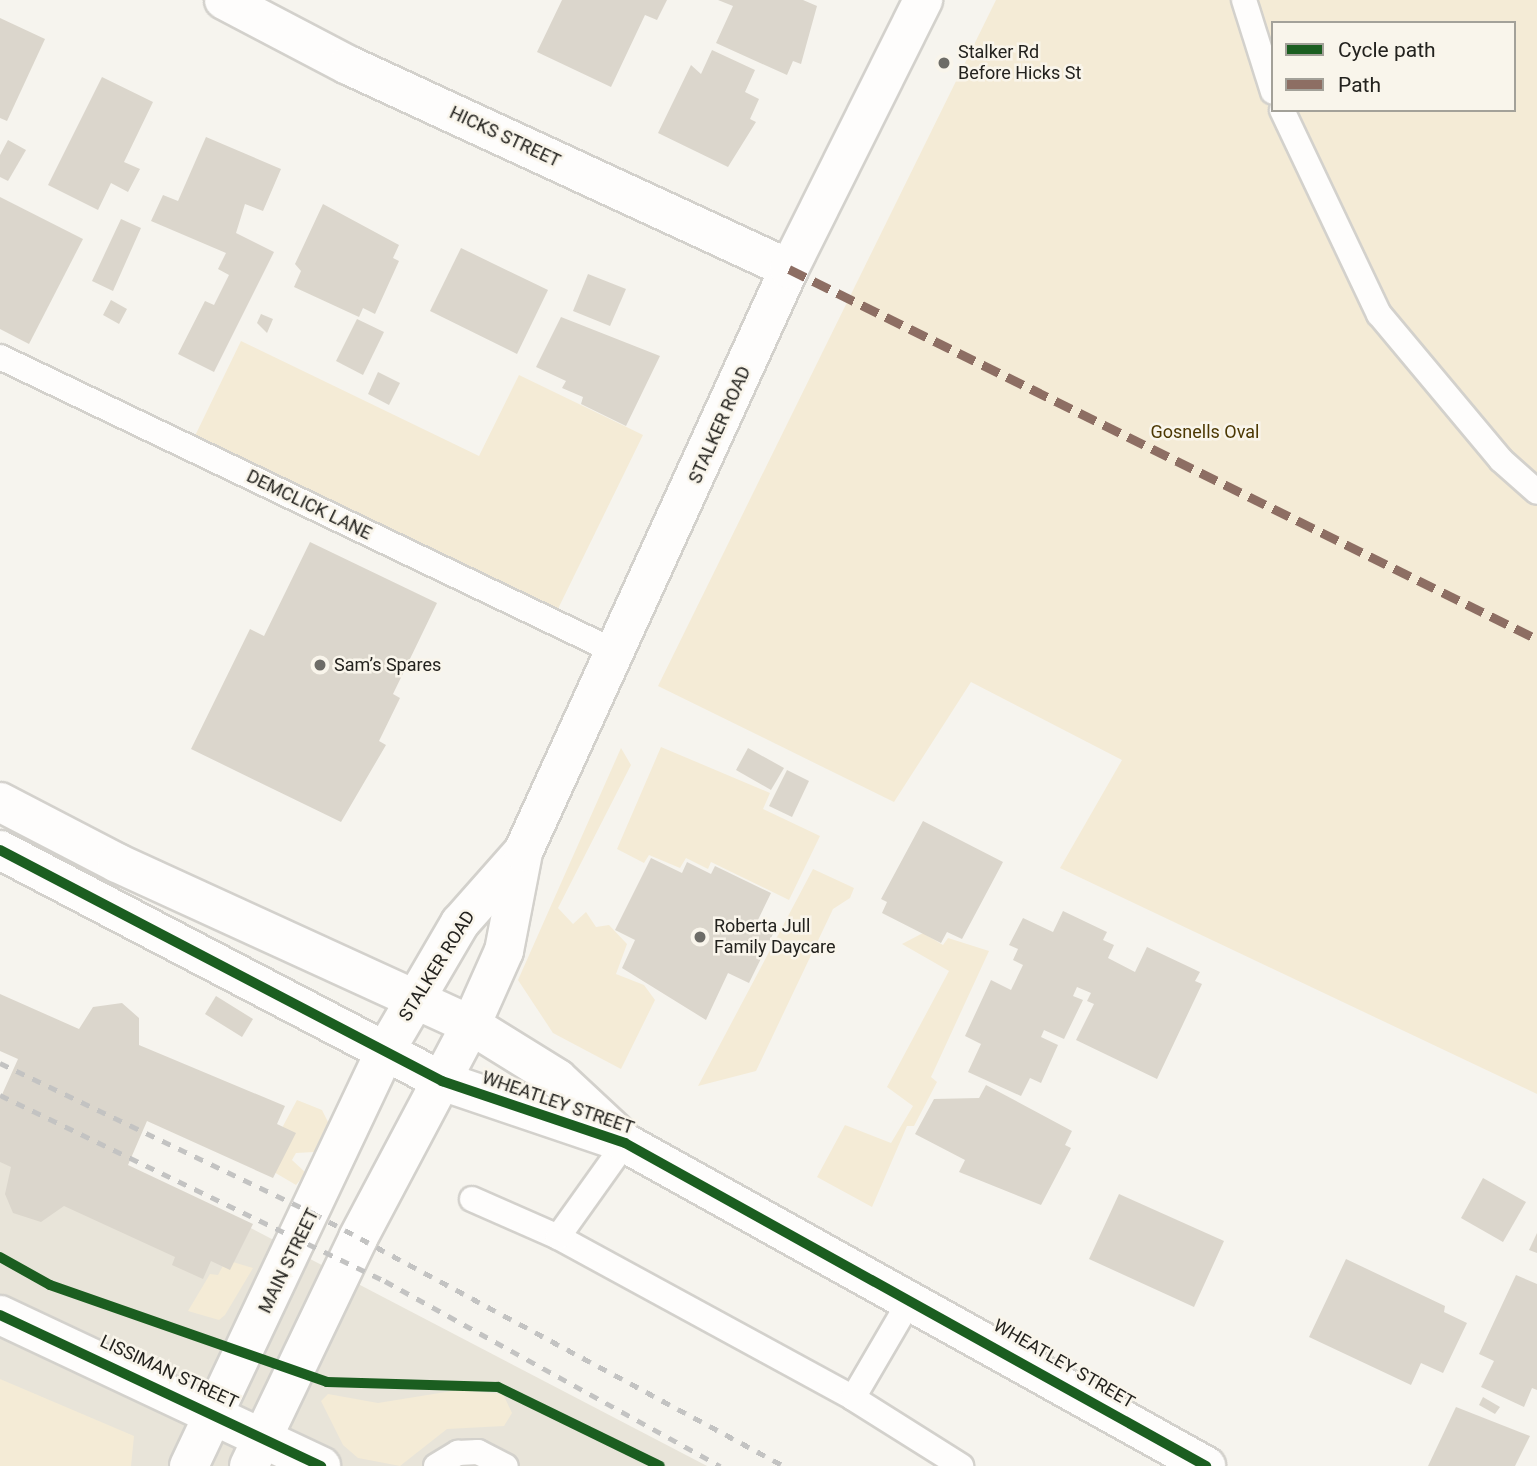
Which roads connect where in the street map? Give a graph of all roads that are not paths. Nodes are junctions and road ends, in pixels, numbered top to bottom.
1 (224, 0) edge
2 (923, 0) edge
3 (1244, 0) edge
4 (1271, 86) edge
5 (1283, 112) edge
6 (789, 270) junction
7 (0, 357) edge
8 (1537, 492) edge
9 (618, 653) junction
10 (0, 802) edge
11 (0, 850) edge
12 (523, 852) junction
13 (413, 1002) junction
14 (471, 1025) junction
15 (384, 1053) junction
16 (442, 1081) junction
17 (625, 1143) junction
18 (472, 1199) dead end
19 (558, 1237) junction
20 (912, 1297) junction
21 (0, 1315) edge
22 (853, 1398) junction
23 (217, 1413) junction
24 (257, 1451) edge
25 (189, 1466) edge
26 (321, 1466) edge
27 (436, 1466) edge
28 (506, 1466) edge
29 (961, 1466) edge
30 (1206, 1466) edge

1 - 6 main road, HICKS STREET
2 - 6 main road, STALKER ROAD
3 - 4 lane
5 - 8 lane
6 - 9 main road, STALKER ROAD
7 - 9 lane, DEMCLICK LANE
9 - 12 main road, STALKER ROAD
10 - 13 main road, WHEATLEY STREET
11 - 15 main road, WHEATLEY STREET
12 - 13 main road, STALKER ROAD
12 - 14 main road, STALKER ROAD
13 - 14 main road, WHEATLEY STREET
13 - 15 main road, STALKER ROAD
14 - 16 main road, STALKER ROAD
14 - 17 main road, WHEATLEY STREET
15 - 16 main road, WHEATLEY STREET
15 - 23 main road, MAIN STREET
16 - 17 main road, WHEATLEY STREET
16 - 24 main road
17 - 19 lane
17 - 20 main road, WHEATLEY STREET
18 - 19 lane
19 - 22 lane
20 - 22 lane
20 - 30 main road, WHEATLEY STREET
21 - 23 main road, LISSIMAN STREET
22 - 29 lane
23 - 24 main road, LISSIMAN STREET
23 - 25 main road, MAIN STREET
24 - 26 main road, LISSIMAN STREET
27 - 28 lane

